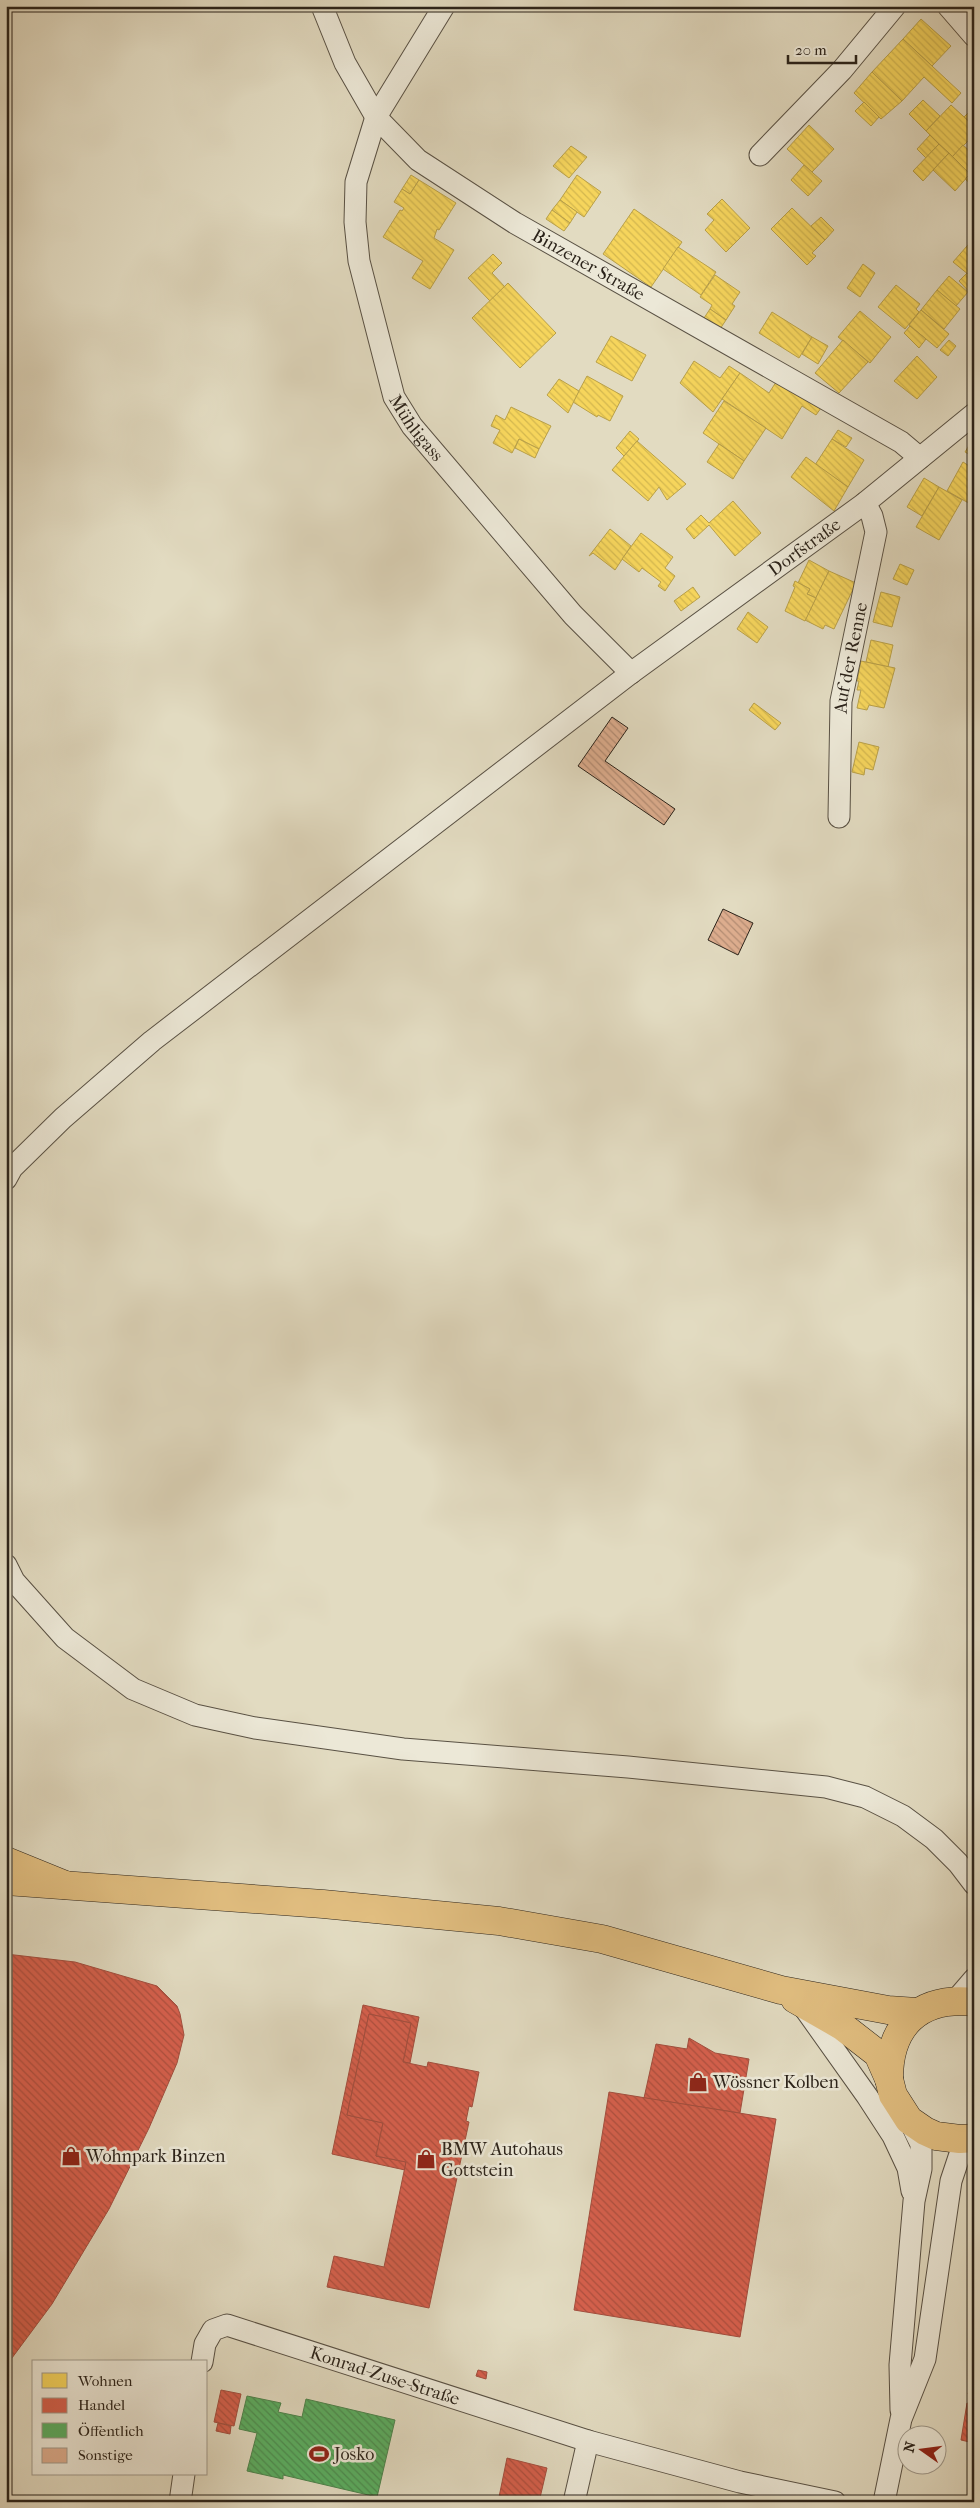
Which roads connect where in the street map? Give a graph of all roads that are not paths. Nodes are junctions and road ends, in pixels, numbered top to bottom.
1 (322, 6) edge
2 (444, 6) edge
3 (895, 6) edge
4 (948, 6) edge
5 (974, 36) edge
6 (376, 117) junction
7 (760, 155) dead end
8 (974, 414) edge
9 (920, 458) junction
10 (865, 503) junction
11 (631, 673) junction
12 (839, 817) dead end
13 (6, 1179) edge
14 (6, 1565) edge
15 (6, 1861) edge
16 (6, 1882) edge
17 (974, 1884) edge
18 (65, 1885) junction
19 (974, 1979) edge
20 (791, 1997) junction
21 (964, 2002) edge
22 (917, 2012) junction
23 (889, 2079) junction
24 (909, 2120) junction
25 (974, 2138) edge
26 (914, 2201) junction
27 (202, 2360) edge
28 (901, 2419) junction
29 (588, 2441) junction
30 (184, 2476) edge
31 (180, 2502) edge
32 (574, 2502) edge
33 (835, 2502) edge
34 (884, 2502) edge

1 - 6 street, Binzener Straße
2 - 6 street, Mühligass
3 - 7 street
4 - 5 street
6 - 9 street, Binzener Straße
6 - 11 street, Mühligass
8 - 9 street, Dorfstraße
9 - 10 street, Dorfstraße
10 - 11 street, Dorfstraße
10 - 12 street, Auf der Renne
11 - 13 street, Dorfstraße
14 - 17 street
15 - 18 main road
16 - 18 main road
18 - 20 main road
19 - 21 street
20 - 22 main road
20 - 23 main road
20 - 26 street
21 - 22 main road
22 - 23 main road
23 - 24 main road
24 - 25 main road
24 - 26 street
25 - 28 street
26 - 28 street
27 - 29 street, Konrad-Zuse-Straße
28 - 34 street
29 - 32 street
29 - 33 street, Konrad-Zuse-Straße
30 - 31 street

